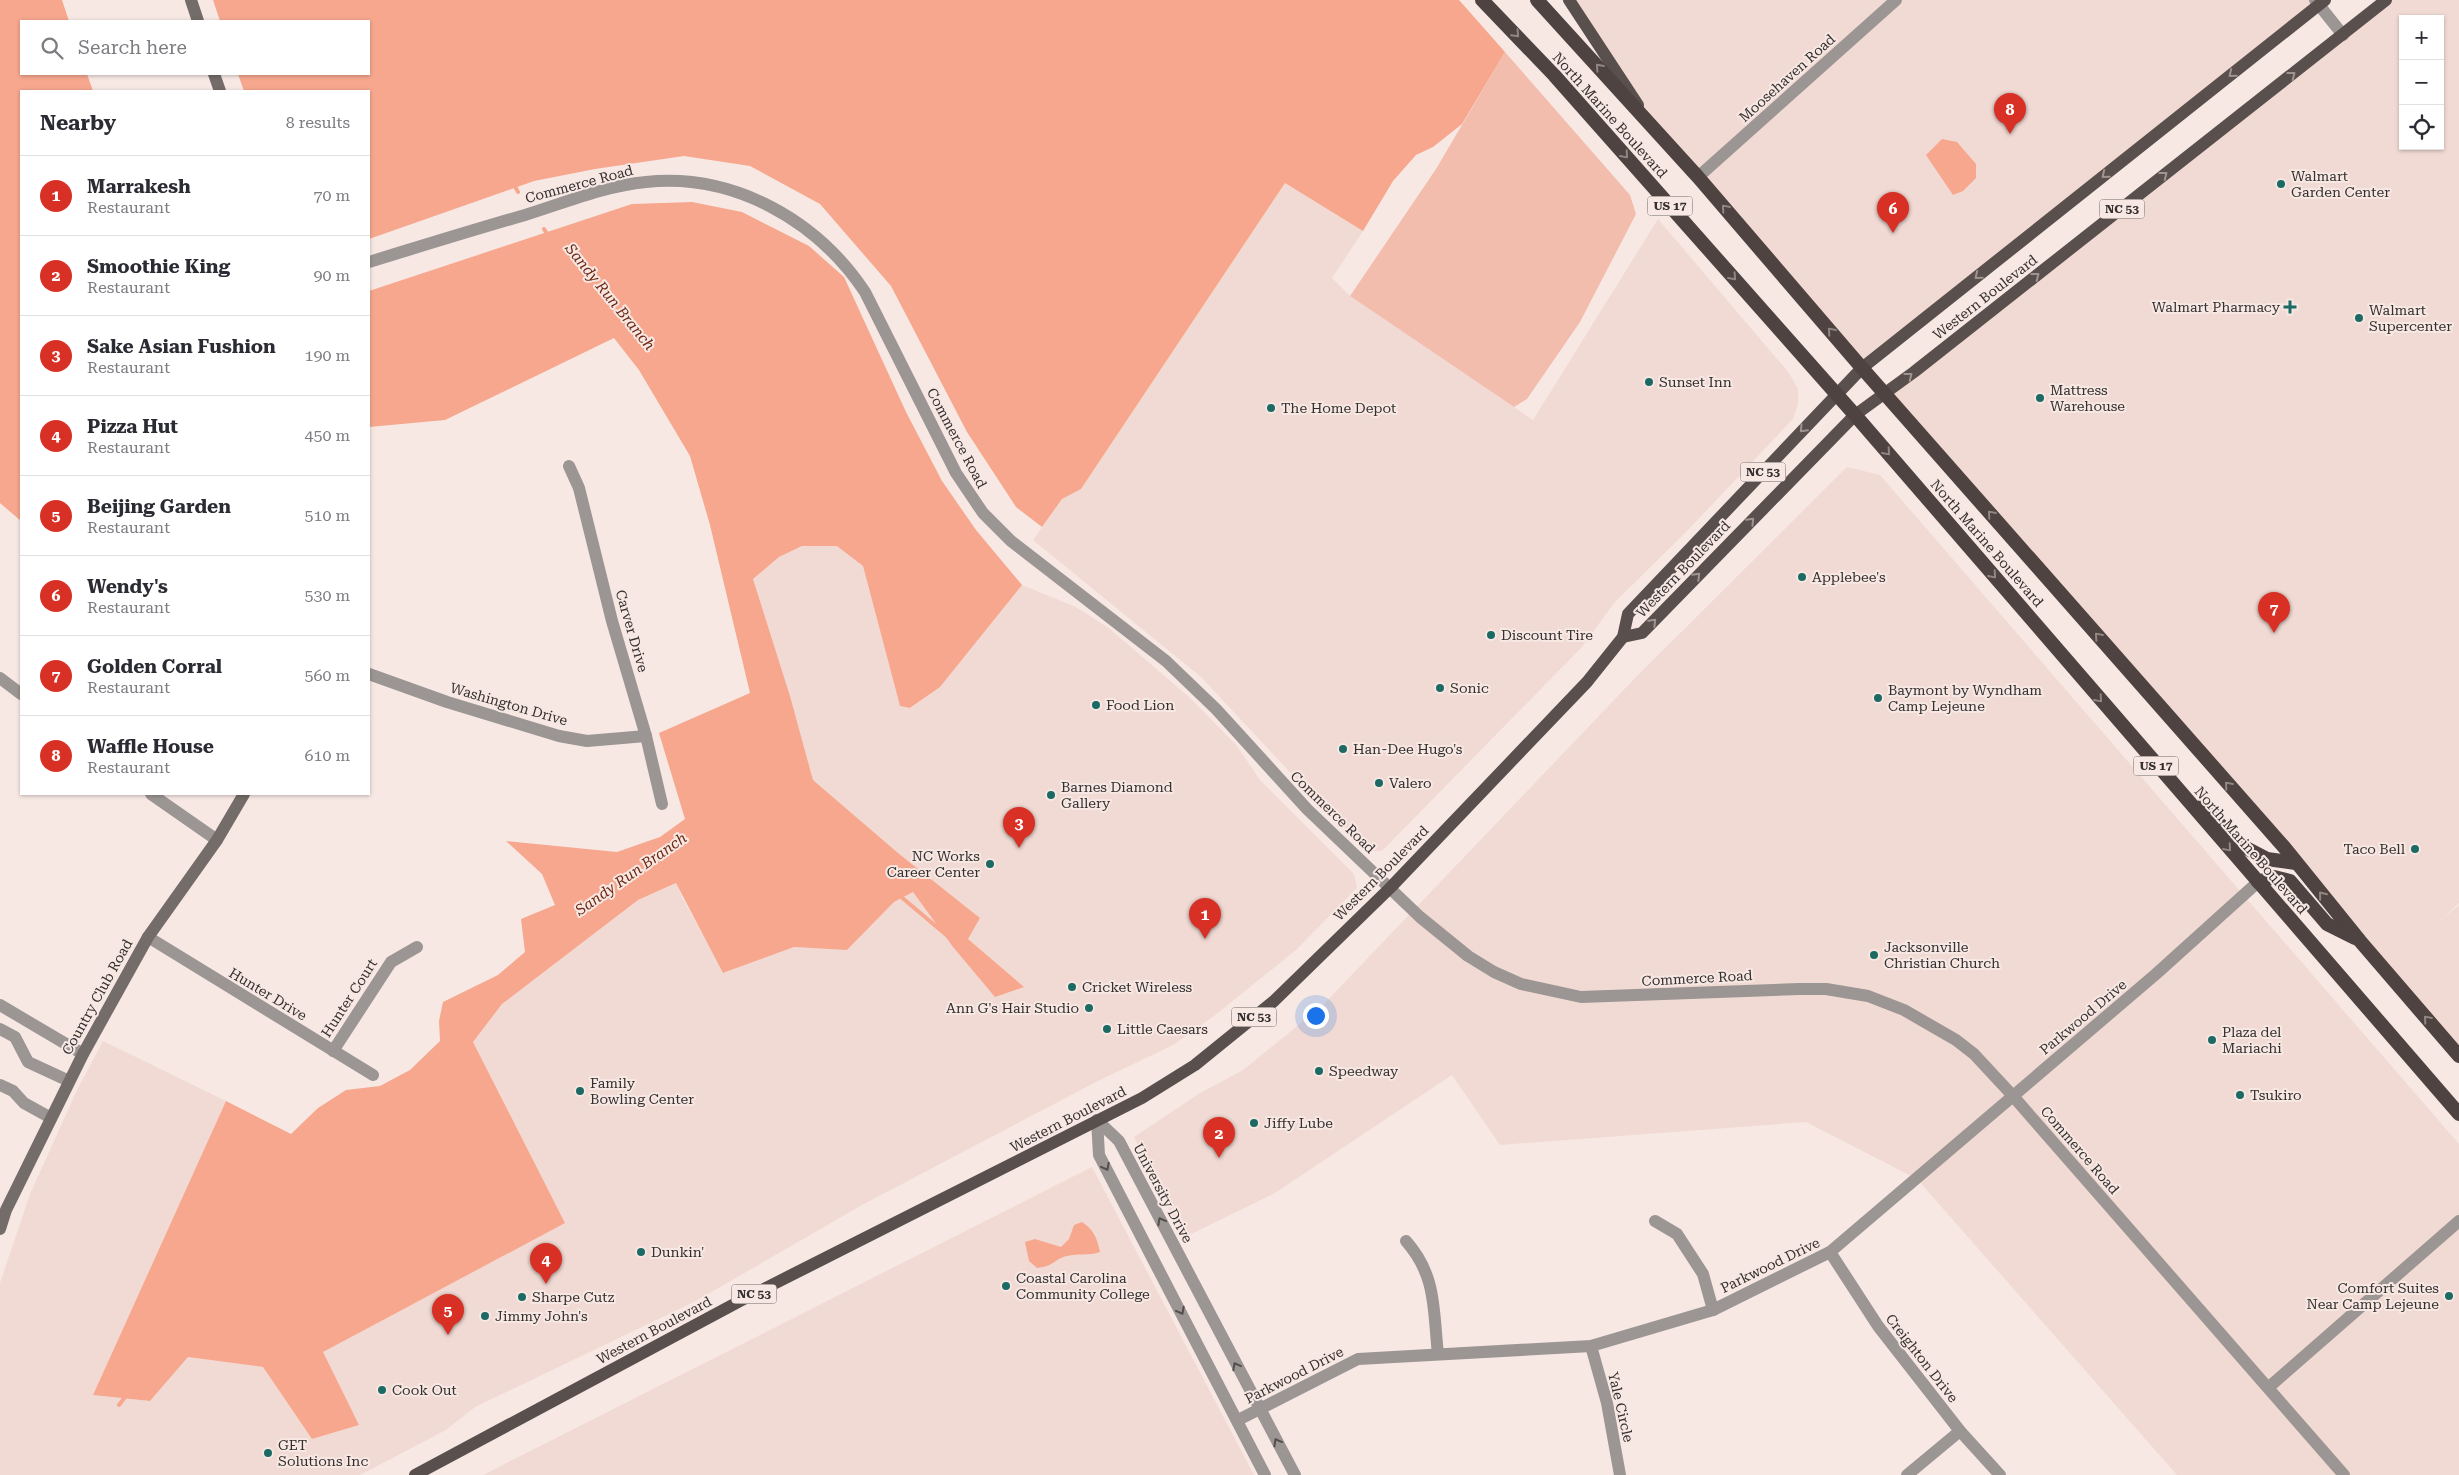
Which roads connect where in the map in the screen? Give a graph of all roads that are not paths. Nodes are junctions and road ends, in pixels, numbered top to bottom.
1 (191, 0) edge
2 (1482, 0) edge
3 (1537, 0) edge
4 (1569, 0) edge
5 (1896, 0) edge
6 (2386, 0) edge
7 (2320, 2) edge
8 (198, 20) edge
9 (2343, 34) junction
10 (214, 75) edge
11 (220, 90) edge
12 (1655, 130) junction
13 (1698, 177) junction
14 (370, 262) edge
15 (1862, 368) junction
16 (1836, 394) junction
17 (1886, 394) junction
18 (1855, 415) junction
19 (569, 466) dead end
20 (1623, 637) junction
21 (370, 674) edge
22 (0, 678) edge
23 (20, 693) edge
24 (646, 736) junction
25 (2168, 780) junction
26 (152, 795) edge
27 (243, 795) edge
28 (662, 804) dead end
29 (218, 840) junction
30 (2296, 863) junction
31 (2258, 882) junction
32 (1390, 888) junction
33 (148, 937) junction
34 (2360, 941) junction
35 (417, 947) dead end
36 (0, 1005) edge
37 (0, 1029) edge
38 (333, 1051) junction
39 (83, 1054) junction
40 (2459, 1056) edge
41 (373, 1075) dead end
42 (70, 1081) junction
43 (0, 1086) edge
44 (2013, 1096) junction
45 (2459, 1114) edge
46 (52, 1118) junction
47 (1097, 1120) junction
48 (3, 1209) edge
49 (1655, 1221) dead end
50 (2459, 1221) edge
51 (0, 1229) edge
52 (1406, 1241) dead end
53 (1830, 1252) junction
54 (1713, 1310) junction
55 (1591, 1346) junction
56 (1438, 1354) junction
57 (2269, 1387) junction
58 (1259, 1409) junction
59 (1238, 1420) junction
60 (1960, 1431) junction
61 (415, 1475) edge
62 (1265, 1475) edge
63 (1295, 1475) edge
64 (1620, 1475) edge
65 (1907, 1475) edge
66 (2000, 1475) edge
67 (2344, 1475) edge

1 - 8 main road
2 -> 16 highway, North Marine Boulevard / US 17
12 -> 3 highway, US 17
4 - 12 main road, North Marine Boulevard
5 - 13 street, Moosehaven Road
6 - 9 main road, Western Boulevard / NC 53
7 - 9 street
7 -> 15 main road, Western Boulevard / NC 53
17 -> 9 main road, Western Boulevard / NC 53
10 - 11 main road
12 - 13 highway, North Marine Boulevard / US 17
15 -> 13 highway, North Marine Boulevard / US 17
14 - 32 street, Commerce Road
15 - 16 main road, Western Boulevard / NC 53
15 - 17 highway, North Marine Boulevard / US 17
16 - 18 highway, North Marine Boulevard / US 17
16 -> 20 main road, Western Boulevard / NC 53
17 - 18 main road, Western Boulevard / NC 53
30 -> 17 highway, North Marine Boulevard / US 17
20 -> 18 main road, Western Boulevard / NC 53
18 -> 25 highway, North Marine Boulevard / US 17
19 - 24 street, Carver Drive
20 - 32 main road, Western Boulevard / NC 53
21 - 24 street, Washington Drive
22 - 23 street
24 - 28 street, Carver Drive
25 - 30 highway, US 17
25 -> 31 highway, North Marine Boulevard / US 17
26 - 29 street
27 - 29 main road, Country Club Road
29 - 33 main road, Country Club Road
34 -> 30 highway, North Marine Boulevard / US 17
31 - 34 highway, US 17
31 - 44 street, Parkwood Drive
31 - 45 highway, North Marine Boulevard / US 17
32 - 44 street, Commerce Road
32 - 47 main road, Western Boulevard / NC 53
33 - 38 street, Hunter Drive
33 - 39 main road, Country Club Road
40 -> 34 highway, North Marine Boulevard / US 17
35 - 38 street, Hunter Court
36 - 39 street
37 - 42 street
38 - 41 street, Hunter Drive
39 - 42 main road, Country Club Road
42 - 46 main road, Country Club Road
43 - 46 street
44 - 53 street, Parkwood Drive
44 - 57 street, Commerce Road
46 - 48 main road, Country Club Road
58 -> 47 street, University Drive
47 -> 59 street
47 - 61 main road, Western Boulevard / NC 53
48 - 51 main road, Country Club Road
49 - 54 street
50 - 57 street
52 - 56 street
53 - 54 street, Parkwood Drive
53 - 60 street, Creighton Drive
54 - 55 street, Parkwood Drive
55 - 56 street, Parkwood Drive
55 - 64 street, Yale Circle
56 - 58 street, Parkwood Drive
57 - 67 street, Commerce Road
58 - 59 street, Parkwood Drive
63 -> 58 street, University Drive
59 - 62 street
60 - 65 street
60 - 66 street, Creighton Drive

